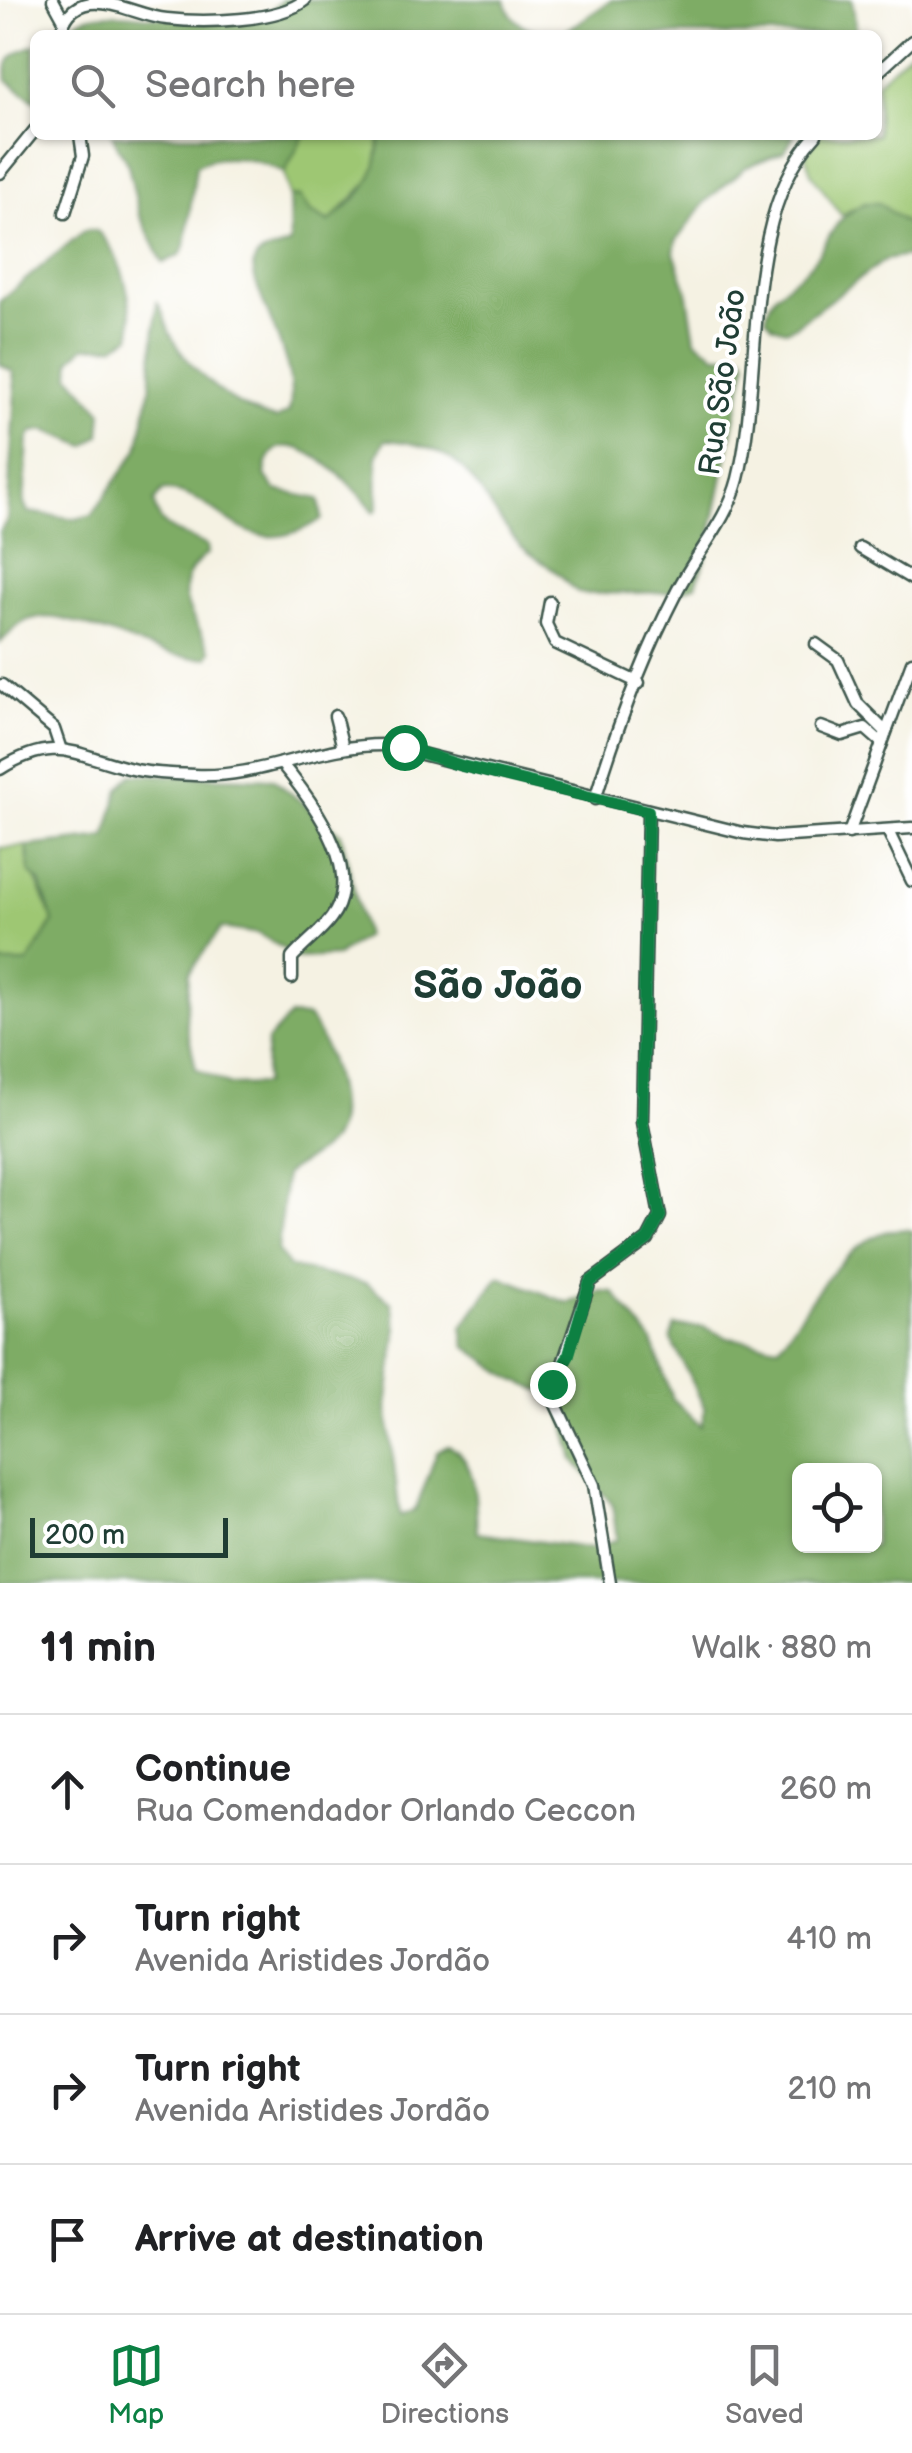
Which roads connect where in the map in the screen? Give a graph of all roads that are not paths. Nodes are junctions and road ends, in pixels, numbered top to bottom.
1 (54, 0) edge
2 (305, 0) edge
3 (64, 20) junction
4 (61, 30) edge
5 (912, 41) edge
6 (882, 68) edge
7 (30, 136) edge
8 (81, 140) edge
9 (811, 140) edge
10 (0, 173) edge
11 (64, 213) dead end
12 (860, 548) dead end
13 (912, 579) edge
14 (550, 602) dead end
15 (816, 644) dead end
16 (912, 662) edge
17 (639, 683) junction
18 (2, 685) edge
19 (334, 716) dead end
20 (821, 727) dead end
21 (884, 737) junction
22 (60, 748) junction
23 (343, 748) junction
24 (281, 763) junction
25 (0, 769) edge
26 (595, 799) junction
27 (648, 811) junction
28 (912, 828) edge
29 (888, 831) junction
30 (849, 833) junction
31 (912, 881) edge
32 (292, 978) dead end
33 (610, 1583) edge

1 - 3 street
2 - 3 street
3 - 4 street
5 - 6 street
7 - 10 street
8 - 11 street
9 - 17 street, Rua São João
12 - 13 street
14 - 17 street
15 - 21 street
16 - 21 street
17 - 26 street, Rua São João
18 - 22 street
19 - 23 street
20 - 21 street
21 - 30 street
22 - 24 street
22 - 25 street
23 - 24 street
23 - 26 street
24 - 32 street
26 - 27 street
27 - 30 street
27 - 33 street
28 - 29 street
29 - 30 street
29 - 31 street

